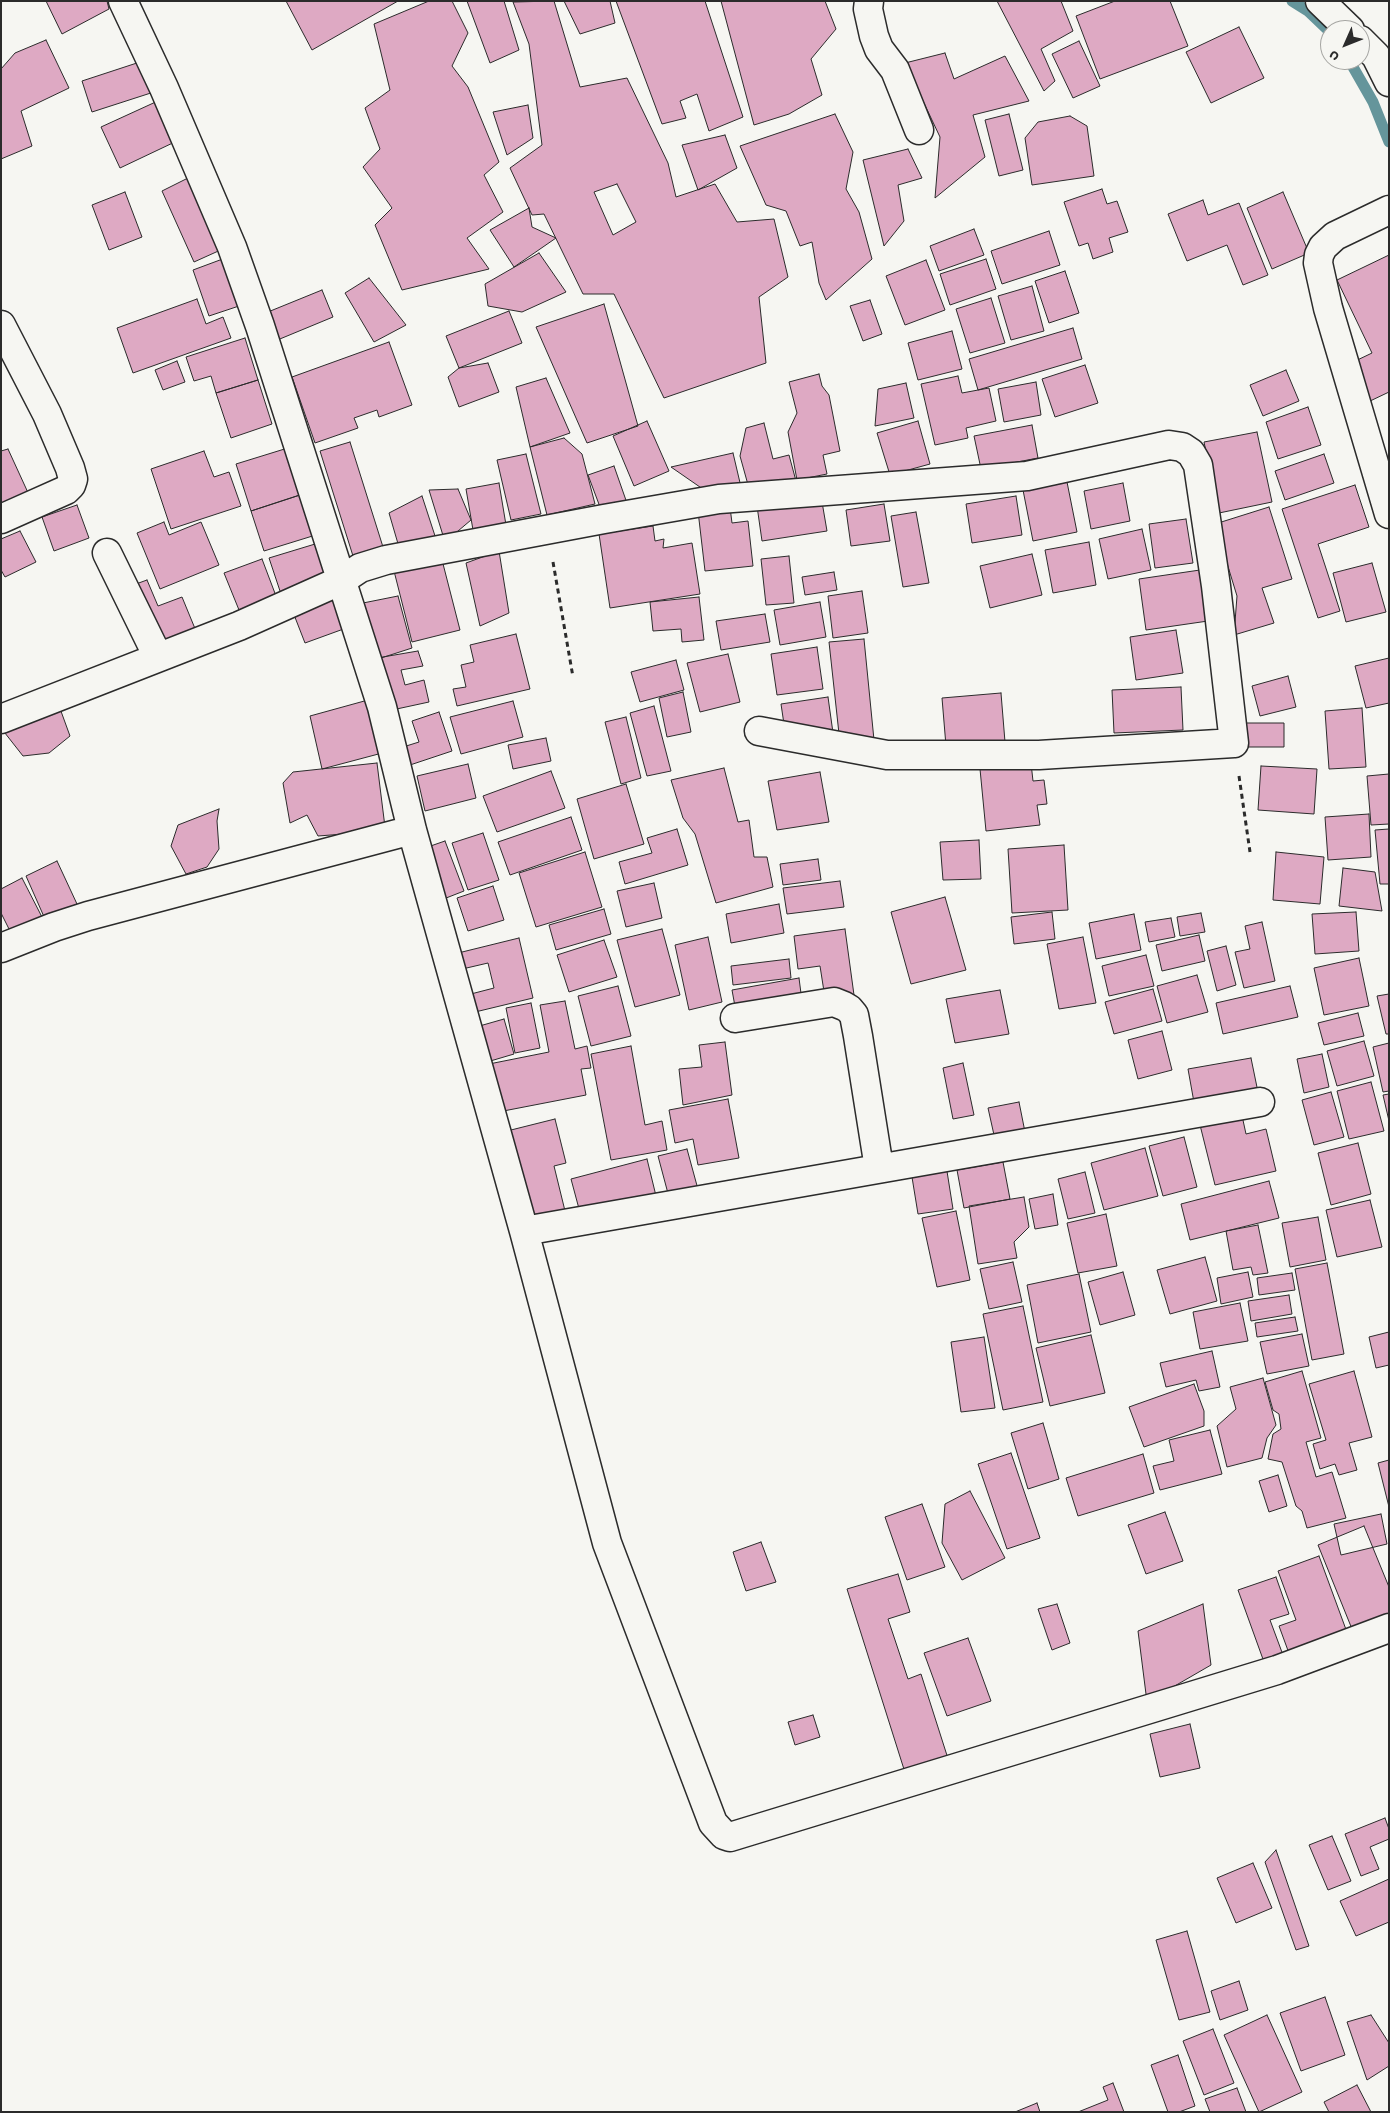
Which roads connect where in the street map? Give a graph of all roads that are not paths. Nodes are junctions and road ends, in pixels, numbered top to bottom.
1 (123, 1) edge
2 (869, 1) edge
3 (1320, 1) edge
4 (1340, 20) edge
5 (1370, 50) edge
6 (1389, 82) edge
7 (919, 130) dead end
8 (1389, 210) edge
9 (1, 325) edge
10 (1389, 514) edge
11 (1, 519) edge
12 (106, 554) dead end
13 (342, 580) junction
14 (158, 657) junction
15 (1, 719) edge
16 (759, 731) dead end
17 (412, 830) junction
18 (1, 948) edge
19 (735, 1018) dead end
20 (1260, 1102) dead end
21 (878, 1168) junction
22 (524, 1231) junction
23 (1389, 1628) edge

1 - 13 street
2 - 7 street
3 - 4 street
5 - 6 street
8 - 10 street
9 - 11 street
12 - 14 street
13 - 14 street
13 - 16 street
13 - 17 street
14 - 15 street
17 - 18 street
17 - 22 street
19 - 21 street
20 - 21 street
21 - 22 street
22 - 23 street

